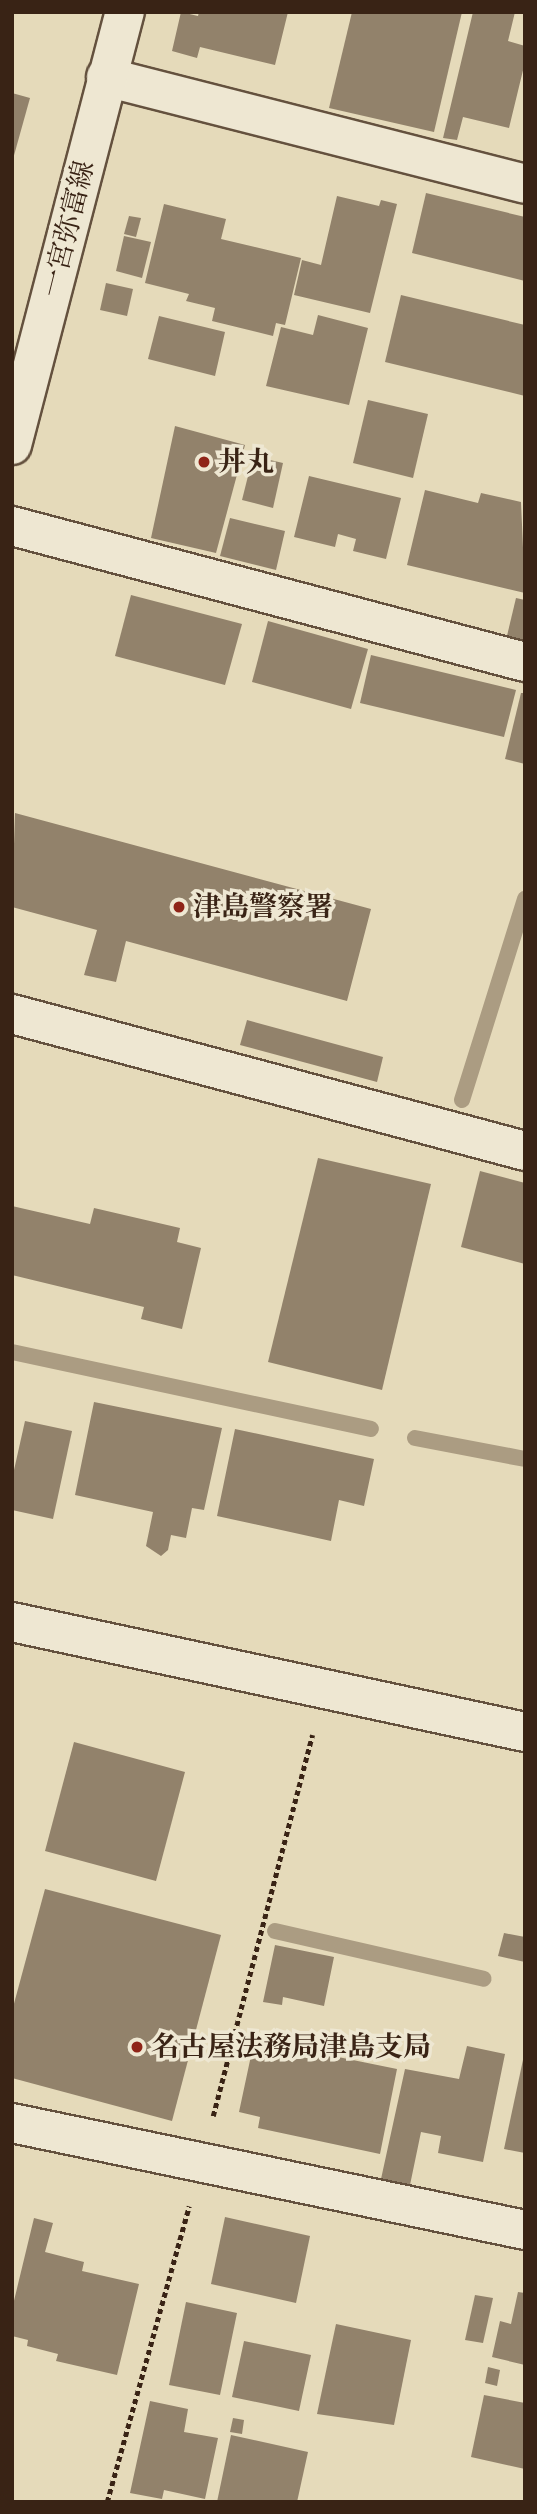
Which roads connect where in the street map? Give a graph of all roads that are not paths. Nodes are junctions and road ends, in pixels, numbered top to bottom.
1 (125, 12) edge
2 (106, 78) junction
3 (525, 184) edge
4 (12, 445) edge
5 (12, 526) edge
6 (525, 662) edge
7 (12, 1014) edge
8 (525, 1151) edge
9 (12, 1622) edge
10 (525, 1732) edge
11 (12, 2123) edge
12 (525, 2230) edge

1 - 2 street, 一宮弥富線
2 - 3 street
2 - 4 street, 一宮弥富線
5 - 6 street
7 - 8 street
9 - 10 street
11 - 12 street

